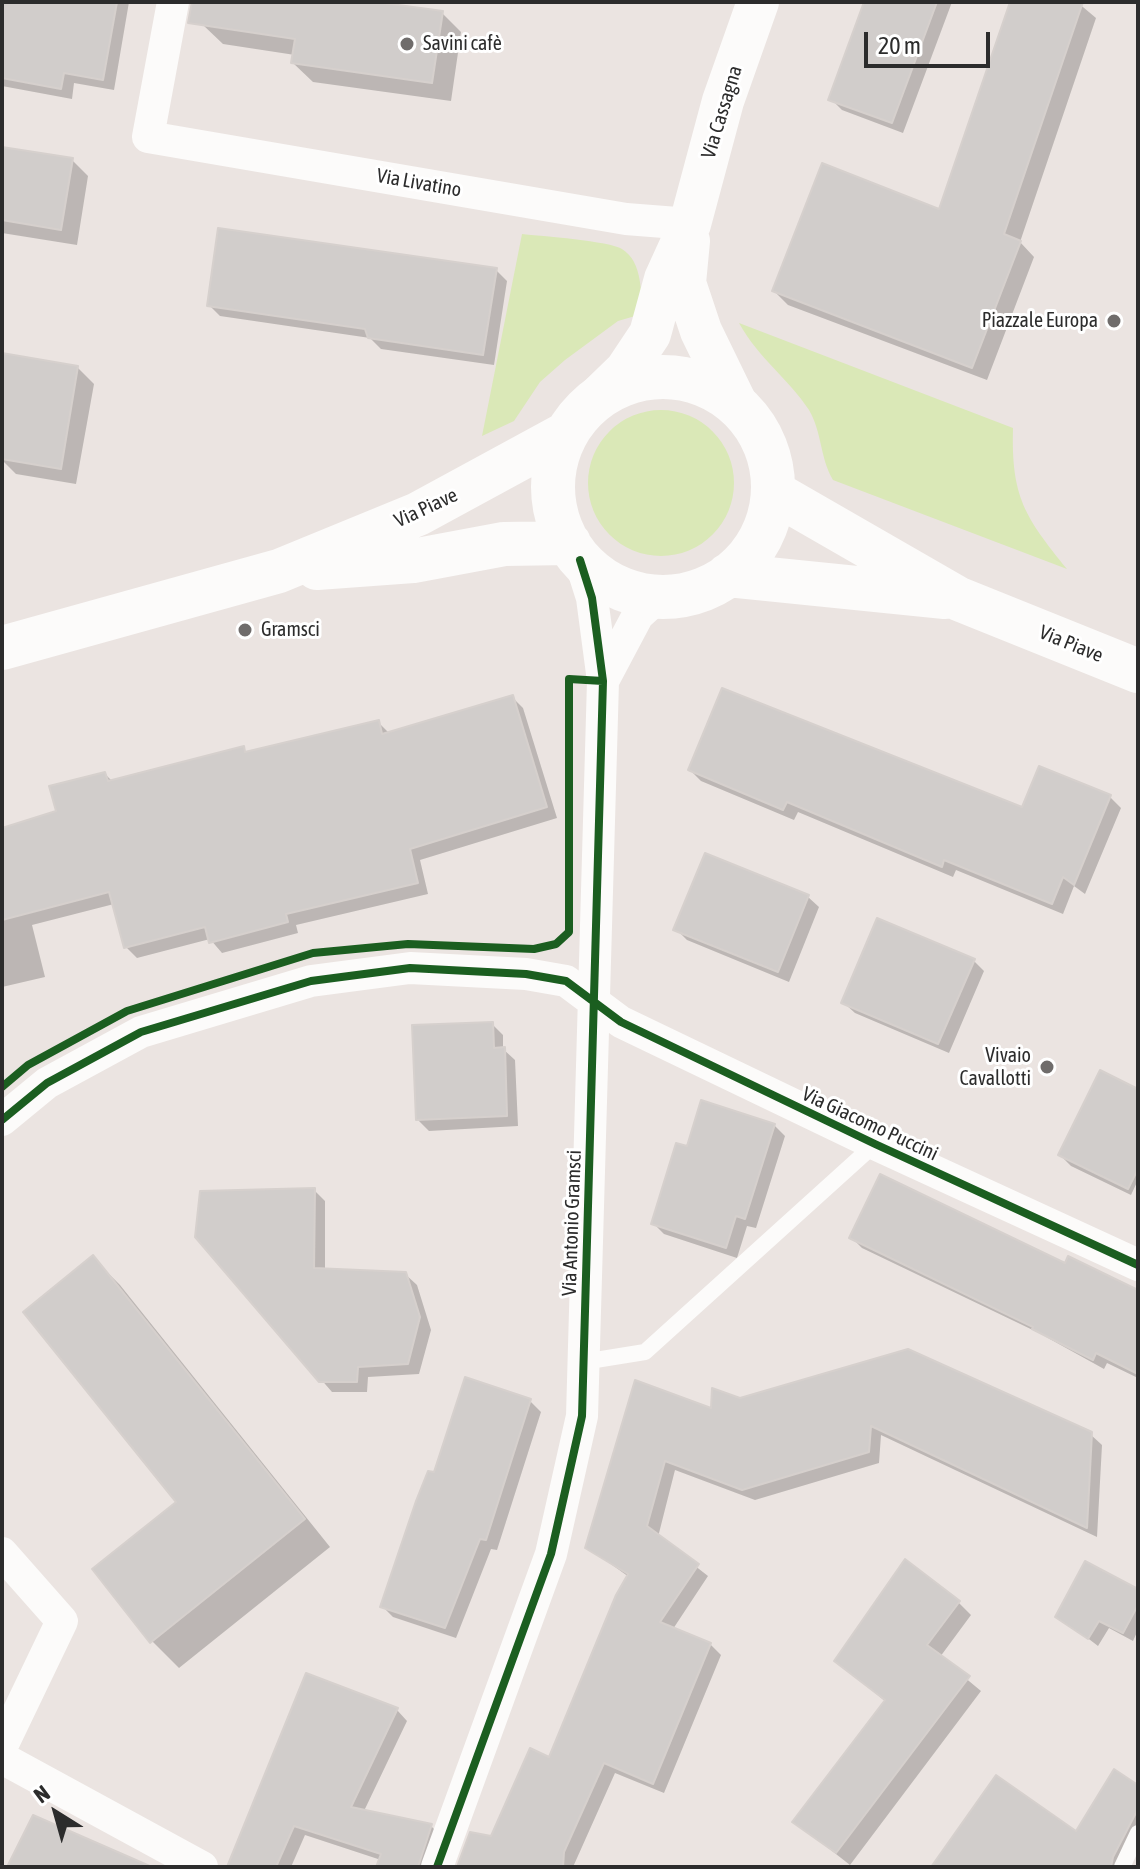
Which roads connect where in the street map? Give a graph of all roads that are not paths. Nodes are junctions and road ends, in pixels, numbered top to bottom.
1 (173, 2) edge
2 (758, 2) edge
3 (690, 224) junction
4 (737, 405) junction
5 (580, 417) junction
6 (773, 492) junction
7 (574, 551) junction
8 (279, 571) junction
9 (728, 575) junction
10 (658, 597) junction
11 (959, 599) junction
12 (2, 648) edge
13 (1138, 671) edge
14 (603, 681) junction
15 (595, 1001) junction
16 (2, 1120) edge
17 (875, 1144) junction
18 (1138, 1265) edge
19 (583, 1362) junction
20 (2, 1553) edge
21 (2, 1746) edge
22 (2, 1758) edge
23 (1138, 1833) edge
24 (202, 1867) edge
25 (437, 1867) edge
26 (1122, 1867) edge

1 - 3 street, Via Livatino
2 - 3 street, Via Cassagna
3 - 4 street, Via Cassagna
3 - 5 street, Via Cassagna
4 - 5 main road
4 - 6 main road
5 - 7 main road
5 - 8 main road, Via Piave
6 - 9 main road
6 - 11 main road, Via Piave
7 - 8 main road, Via Piave
7 - 10 main road
7 - 14 street, Via Antonio Gramsci
8 - 12 main road, Via Piave
9 - 10 main road
9 - 11 main road, Via Piave
10 - 14 street, Via Antonio Gramsci
11 - 13 main road, Via Piave
14 - 15 street, Via Antonio Gramsci
15 - 16 street, Via Giacomo Puccini
15 - 17 street, Via Giacomo Puccini
15 - 19 street, Via Antonio Gramsci
17 - 18 street, Via Giacomo Puccini
17 - 19 lane
19 - 25 street, Via Antonio Gramsci
20 - 21 street
22 - 24 street
23 - 26 lane

